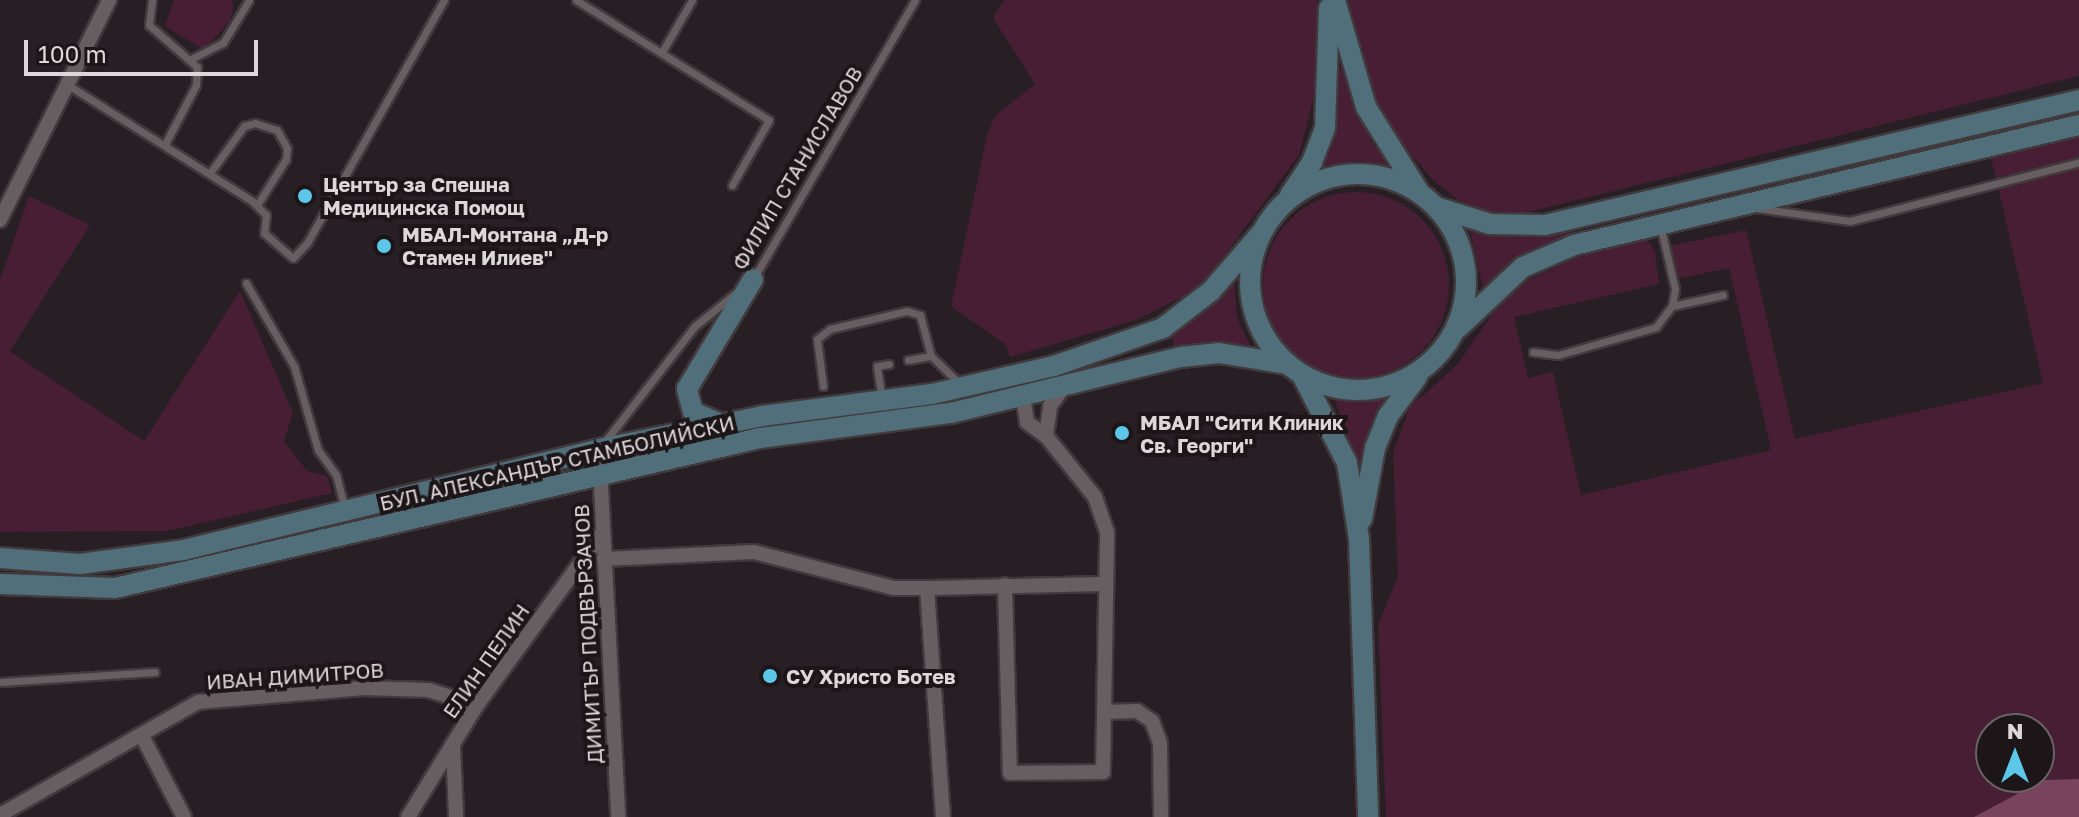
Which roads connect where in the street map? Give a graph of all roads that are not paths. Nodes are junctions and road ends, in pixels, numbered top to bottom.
1 (109, 0) edge
2 (152, 0) edge
3 (239, 0) edge
4 (249, 0) edge
5 (444, 0) edge
6 (576, 0) edge
7 (692, 0) edge
8 (915, 0) edge
9 (1332, 0) edge
10 (240, 15) junction
11 (662, 52) junction
12 (191, 59) junction
13 (66, 84) junction
14 (2079, 100) edge
15 (2079, 125) edge
16 (165, 144) junction
17 (2079, 162) edge
18 (210, 173) junction
19 (732, 185) dead end
20 (1286, 201) junction
21 (1428, 201) junction
22 (257, 205) junction
23 (1738, 205) junction
24 (0, 220) edge
25 (1659, 223) junction
26 (1261, 233) junction
27 (753, 279) junction
28 (246, 283) dead end
29 (1723, 295) dead end
30 (1672, 306) junction
31 (1453, 334) junction
32 (1533, 352) dead end
33 (1098, 354) junction
34 (931, 356) junction
35 (908, 360) dead end
36 (1429, 363) junction
37 (889, 364) dead end
38 (1295, 370) junction
39 (823, 386) dead end
40 (963, 387) junction
41 (1063, 388) junction
42 (1023, 398) junction
43 (884, 414) junction
44 (721, 424) junction
45 (1046, 436) junction
46 (599, 449) junction
47 (598, 473) junction
48 (345, 512) junction
49 (602, 533) junction
50 (1359, 539) junction
51 (0, 558) edge
52 (604, 559) junction
53 (0, 584) edge
54 (1106, 584) junction
55 (1005, 585) junction
56 (927, 588) junction
57 (155, 672) dead end
58 (0, 682) edge
59 (477, 705) junction
60 (1105, 712) junction
61 (142, 736) junction
62 (453, 744) junction
63 (0, 815) edge
64 (184, 817) edge
65 (408, 817) edge
66 (456, 817) edge
67 (618, 817) edge
68 (943, 817) edge
69 (1161, 817) edge
70 (1368, 817) edge

1 - 13 street
2 - 12 lane
3 - 10 lane
4 - 10 lane
5 - 22 lane
6 - 11 lane
7 - 11 lane
8 - 27 lane, ФИЛИП СТАНИСЛАВОВ
9 - 20 main road
9 - 21 main road
10 - 12 lane
11 - 19 lane
12 - 16 lane
13 - 16 lane
13 - 24 street
14 - 21 main road
15 - 23 main road
16 - 18 lane
17 - 23 lane
18 - 22 lane
18 - 22 lane
20 - 21 main road
20 - 26 main road
21 - 31 main road
23 - 25 main road
25 - 30 lane
25 - 31 main road
26 - 33 main road, БУЛ. АЛЕКСАНДЪР СТАМБОЛИЙСКИ
26 - 38 main road
27 - 44 main road
27 - 46 lane, ФИЛИП СТАНИСЛАВОВ
28 - 48 lane
29 - 30 lane
30 - 32 lane
31 - 36 main road
33 - 40 main road, БУЛ. АЛЕКСАНДЪР СТАМБОЛИЙСКИ
33 - 42 main road
34 - 35 lane
34 - 39 lane
34 - 40 lane
36 - 38 main road
36 - 50 main road
37 - 43 lane
38 - 41 main road, БУЛ. АЛЕКСАНДЪР СТАМБОЛИЙСКИ
38 - 50 main road
40 - 43 main road, БУЛ. АЛЕКСАНДЪР СТАМБОЛИЙСКИ
41 - 42 main road, БУЛ. АЛЕКСАНДЪР СТАМБОЛИЙСКИ
41 - 45 street
42 - 43 main road, БУЛ. АЛЕКСАНДЪР СТАМБОЛИЙСКИ
42 - 45 street
43 - 44 main road, БУЛ. АЛЕКСАНДЪР СТАМБОЛИЙСКИ
43 - 47 main road, БУЛ. АЛЕКСАНДЪР СТАМБОЛИЙСКИ
44 - 46 main road, БУЛ. АЛЕКСАНДЪР СТАМБОЛИЙСКИ
45 - 54 street
46 - 47 street, ДИМИТЪР ПОДВЪРЗАЧОВ
46 - 48 main road, БУЛ. АЛЕКСАНДЪР СТАМБОЛИЙСКИ
47 - 49 street, ДИМИТЪР ПОДВЪРЗАЧОВ
47 - 53 main road, БУЛ. АЛЕКСАНДЪР СТАМБОЛИЙСКИ
48 - 51 main road, БУЛ. АЛЕКСАНДЪР СТАМБОЛИЙСКИ
49 - 52 street, ДИМИТЪР ПОДВЪРЗАЧОВ
49 - 59 street, ЕЛИН ПЕЛИН
50 - 70 main road
52 - 56 street
52 - 67 street, ДИМИТЪР ПОДВЪРЗАЧОВ
54 - 55 street
54 - 60 street
55 - 56 street
55 - 60 street
56 - 68 street
57 - 58 lane
59 - 61 street, ИВАН ДИМИТРОВ
59 - 62 street, ЕЛИН ПЕЛИН
60 - 69 street
61 - 63 street, ИВАН ДИМИТРОВ
61 - 64 street
62 - 65 street, ЕЛИН ПЕЛИН
62 - 66 street

